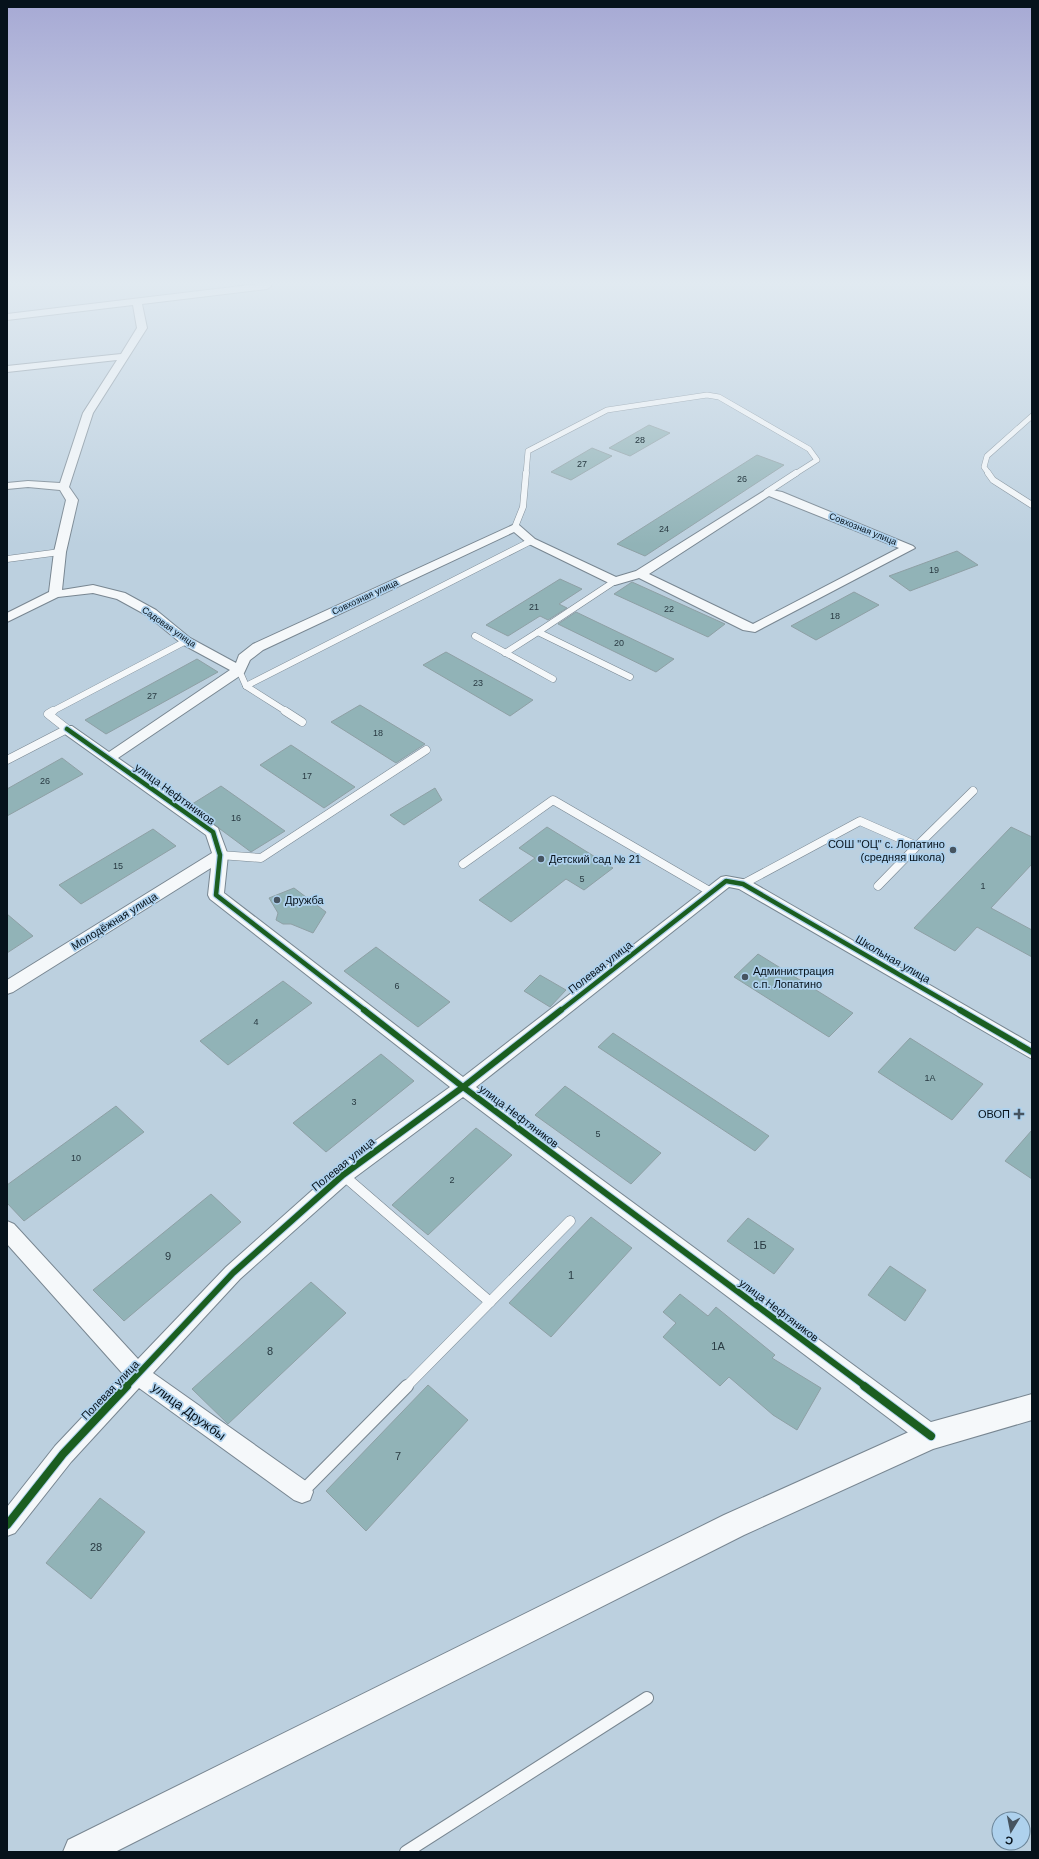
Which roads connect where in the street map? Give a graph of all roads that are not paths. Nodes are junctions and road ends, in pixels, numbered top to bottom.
1 (115, 371) edge
2 (1032, 416) edge
3 (7, 486) edge
4 (64, 487) junction
5 (767, 492) junction
6 (1032, 505) edge
7 (514, 527) junction
8 (531, 541) junction
9 (60, 552) junction
10 (7, 559) edge
11 (640, 574) junction
12 (615, 581) junction
13 (55, 594) junction
14 (7, 618) edge
15 (538, 632) junction
16 (475, 636) dead end
17 (186, 641) junction
18 (505, 653) junction
19 (238, 670) junction
20 (630, 677) dead end
21 (553, 679) dead end
22 (246, 686) junction
23 (302, 722) dead end
24 (67, 729) junction
25 (426, 750) dead end
26 (109, 758) junction
27 (7, 760) edge
28 (973, 791) dead end
29 (918, 846) junction
30 (220, 855) junction
31 (464, 864) dead end
32 (743, 884) junction
33 (878, 886) dead end
34 (711, 892) junction
35 (7, 988) edge
36 (1032, 1052) edge
37 (463, 1087) junction
38 (343, 1175) junction
39 (570, 1221) dead end
40 (7, 1230) edge
41 (490, 1302) junction
42 (138, 1375) junction
43 (1032, 1408) edge
44 (931, 1436) junction
45 (302, 1492) joint
46 (7, 1525) edge
47 (647, 1698) dead end
48 (80, 1852) edge
49 (406, 1852) edge

1 - 4 street
2 - 6 lane
3 - 4 street
4 - 9 street
5 - 7 lane
5 - 11 street
5 - 11 street, Совхозная улица
7 - 8 street
7 - 19 street, Совхозная улица
8 - 12 street
8 - 22 lane
9 - 10 lane
9 - 13 street
11 - 12 street
12 - 15 lane
13 - 14 street, Садовая улица
13 - 17 street, Садовая улица
15 - 18 lane
15 - 20 lane
16 - 18 lane
17 - 19 street, Садовая улица
17 - 24 lane
18 - 21 lane
19 - 22 lane
19 - 26 street, Совхозная улица
22 - 23 lane
24 - 26 street, улица Нефтяников
24 - 27 lane
25 - 30 lane
26 - 30 street, улица Нефтяников
28 - 29 lane
29 - 32 lane
29 - 33 lane
30 - 35 street, Молодёжная улица
30 - 37 street, улица Нефтяников
31 - 34 lane
32 - 34 street, Полевая улица
32 - 36 street, Школьная улица
34 - 37 street, Полевая улица
37 - 38 street, Полевая улица
37 - 44 street, улица Нефтяников
38 - 41 lane
38 - 42 street, Полевая улица
39 - 41 lane
40 - 42 street, улица Дружбы
41 - 45 lane
42 - 45 street, улица Дружбы
42 - 46 street, Полевая улица
43 - 44 street
44 - 48 street
47 - 49 lane

